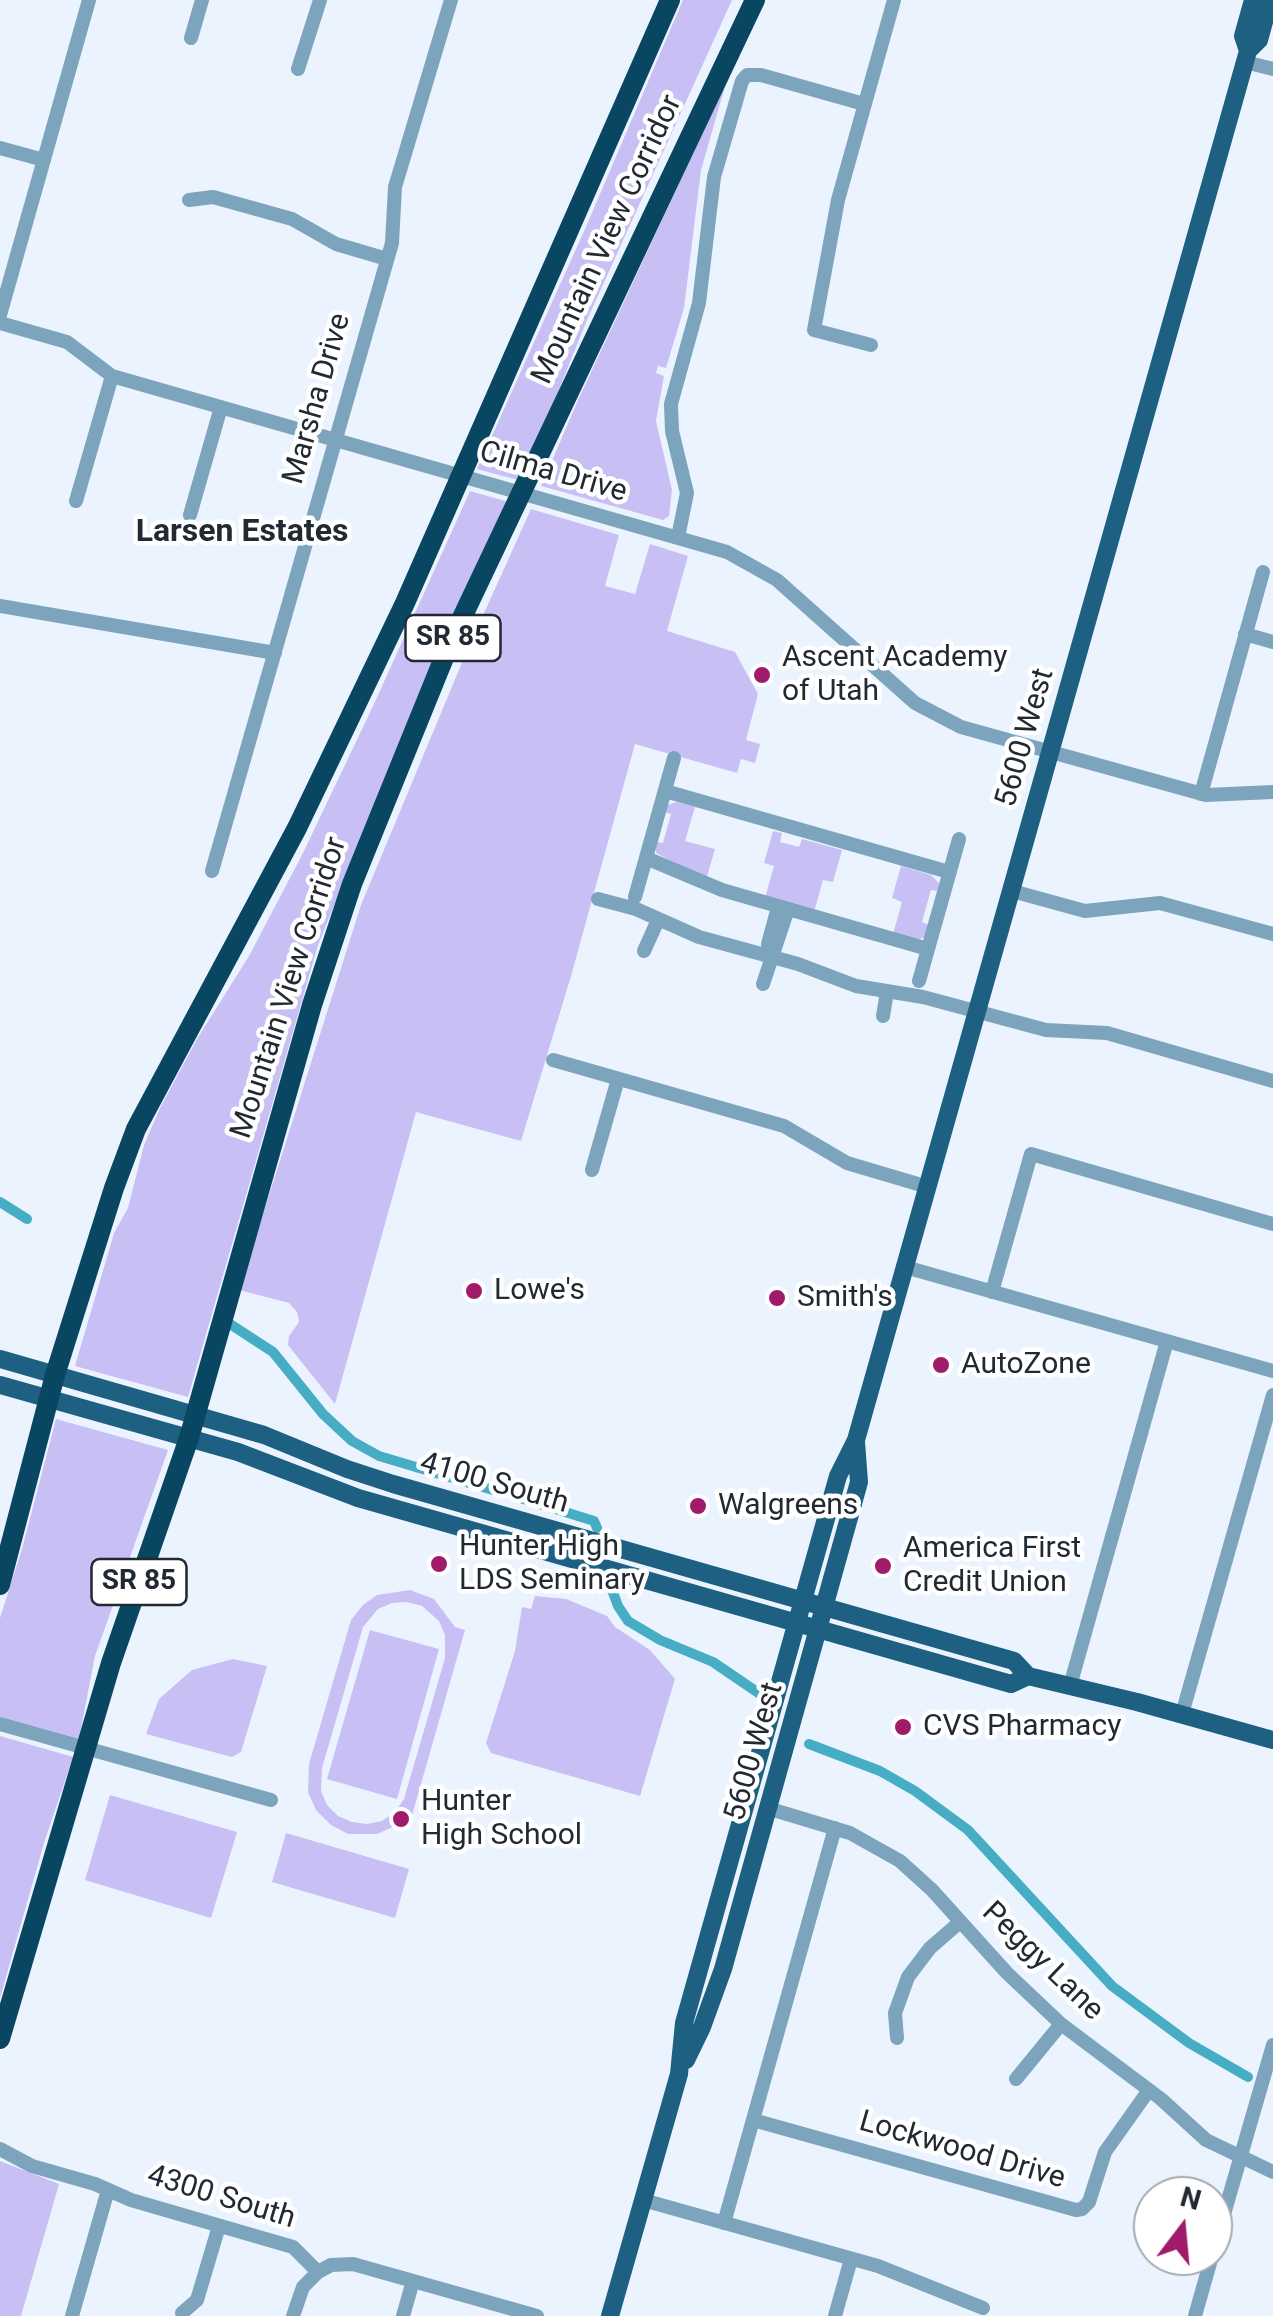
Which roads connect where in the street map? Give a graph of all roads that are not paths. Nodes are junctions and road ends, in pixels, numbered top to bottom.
1 (89, 0) edge
2 (202, 0) edge
3 (320, 0) edge
4 (451, 0) edge
5 (670, 0) edge
6 (755, 0) edge
7 (894, 0) edge
8 (1253, 0) edge
9 (1270, 0) edge
10 (191, 38) dead end
11 (1246, 56) junction
12 (298, 69) dead end
13 (1273, 69) edge
14 (864, 104) junction
15 (0, 148) edge
16 (44, 160) junction
17 (189, 200) dead end
18 (387, 259) junction
19 (7, 262) edge
20 (0, 314) edge
21 (0, 323) edge
22 (871, 345) dead end
23 (112, 376) junction
24 (221, 407) junction
25 (335, 439) junction
26 (76, 501) dead end
27 (190, 515) dead end
28 (678, 537) junction
29 (1263, 572) dead end
30 (0, 606) edge
31 (1245, 634) junction
32 (1273, 642) edge
33 (274, 653) junction
34 (1051, 752) junction
35 (674, 758) dead end
36 (665, 791) junction
37 (1273, 792) edge
38 (1200, 794) junction
39 (959, 839) dead end
40 (646, 858) junction
41 (212, 871) dead end
42 (950, 872) junction
43 (1012, 892) junction
44 (635, 897) dead end
45 (598, 899) dead end
46 (783, 908) junction
47 (658, 920) junction
48 (1273, 934) edge
49 (928, 949) junction
50 (644, 951) dead end
51 (770, 957) junction
52 (919, 981) dead end
53 (763, 984) dead end
54 (887, 992) junction
55 (978, 1012) junction
56 (883, 1016) dead end
57 (552, 1060) dead end
58 (618, 1079) junction
59 (1273, 1080) edge
60 (592, 1170) dead end
61 (928, 1187) junction
62 (1273, 1224) edge
63 (906, 1267) junction
64 (992, 1292) junction
65 (1167, 1341) junction
66 (0, 1359) edge
67 (1273, 1371) edge
68 (55, 1375) junction
69 (0, 1385) edge
70 (1273, 1394) edge
71 (48, 1399) junction
72 (195, 1415) junction
73 (188, 1438) junction
74 (856, 1440) junction
75 (0, 1585) edge
76 (803, 1601) junction
77 (824, 1607) junction
78 (797, 1622) junction
79 (818, 1628) junction
80 (1028, 1676) junction
81 (1070, 1686) junction
82 (1182, 1714) junction
83 (0, 1724) edge
84 (1273, 1740) edge
85 (271, 1800) dead end
86 (768, 1808) junction
87 (836, 1828) junction
88 (724, 1881) junction
89 (960, 1922) junction
90 (712, 2000) junction
91 (1061, 2024) junction
92 (897, 2038) dead end
93 (0, 2039) edge
94 (1273, 2045) edge
95 (678, 2074) junction
96 (1016, 2078) dead end
97 (1148, 2090) junction
98 (753, 2120) junction
99 (0, 2149) edge
100 (1240, 2156) junction
101 (1273, 2172) edge
102 (1233, 2180) edge
103 (108, 2190) junction
104 (643, 2200) junction
105 (724, 2223) junction
106 (219, 2226) junction
107 (851, 2258) junction
108 (318, 2272) junction
109 (1206, 2276) edge
110 (414, 2281) junction
111 (983, 2308) dead end
112 (182, 2314) edge
113 (531, 2315) edge
114 (72, 2316) edge
115 (293, 2316) edge
116 (403, 2316) edge
117 (610, 2316) edge
118 (835, 2316) edge
119 (1195, 2316) edge

1 - 16 street
2 - 10 street
3 - 12 street
4 - 18 street, Marsha Drive
5 - 68 highway, Mountain View Corridor / SR 85
6 - 72 highway, Mountain View Corridor / SR 85
7 - 14 street
8 - 11 main road, 5600 West
9 - 11 main road, 5600 West
11 - 13 street
11 - 34 main road, 5600 West
14 - 22 street
14 - 28 street
15 - 16 street
16 - 19 street
17 - 18 street
18 - 25 street, Marsha Drive
19 - 20 street
21 - 23 street, Cilma Drive
23 - 24 street, Cilma Drive
23 - 26 street
24 - 25 street, Cilma Drive
24 - 27 street
25 - 28 street, Cilma Drive
25 - 33 street, Marsha Drive
28 - 34 street, Cilma Drive
29 - 31 street
30 - 33 street
31 - 32 street
31 - 38 street
33 - 41 street, Marsha Drive
34 - 38 street, Cilma Drive
34 - 43 main road, 5600 West
35 - 36 street
36 - 40 street
36 - 42 street
37 - 38 street, Cilma Drive
39 - 42 street
40 - 44 street
40 - 46 street
42 - 49 street
43 - 48 street
43 - 55 main road, 5600 West
45 - 47 street
46 - 49 street
46 - 51 street
47 - 50 street
47 - 51 street
49 - 52 street
51 - 53 street
51 - 54 street
54 - 55 street
54 - 56 street
55 - 59 street
55 - 61 main road, 5600 West
57 - 58 street
58 - 60 street
58 - 61 street
61 - 63 main road, 5600 West
62 - 64 street
63 - 64 street
63 - 74 main road, 5600 West
64 - 65 street
65 - 67 street
65 - 81 street
66 - 68 main road, 4100 South
68 - 71 highway, Mountain View Corridor / SR 85
68 - 72 main road, 4100 South
69 - 71 main road, 4100 South
70 - 82 street
71 - 73 main road, 4100 South
71 - 75 highway, Mountain View Corridor / SR 85
72 - 73 highway, Mountain View Corridor / SR 85
72 - 76 main road, 4100 South
73 - 78 main road, 4100 South
73 - 93 highway, Mountain View Corridor / SR 85
74 - 76 main road, 5600 West
74 - 77 main road, 5600 West
76 - 77 main road, 4100 South
76 - 78 main road, 5600 West
77 - 79 main road, 5600 West
77 - 80 main road, 4100 South
78 - 79 main road, 4100 South
78 - 88 main road, 5600 West
79 - 80 main road, 4100 South
79 - 86 main road, 5600 West
80 - 81 main road, 4100 South
81 - 82 main road, 4100 South
82 - 84 main road, 4100 South
83 - 85 street
86 - 87 street, Peggy Lane
86 - 90 main road, 5600 West
87 - 89 street, Peggy Lane
87 - 98 street
88 - 90 main road
88 - 95 main road, 5600 West
89 - 91 street, Peggy Lane
89 - 92 street
90 - 95 main road, 5600 West
91 - 96 street
91 - 97 street, Peggy Lane
94 - 100 street
95 - 104 main road, 5600 West
97 - 98 street, Lockwood Drive
97 - 100 street, Peggy Lane
98 - 105 street
99 - 103 street, 4300 South
100 - 101 street, Peggy Lane
100 - 102 street
103 - 106 street, 4300 South
103 - 114 street
104 - 105 street
104 - 117 main road, 5600 West
105 - 107 street
106 - 108 street, 4300 South
106 - 112 street
107 - 111 street
107 - 118 street
108 - 110 street
108 - 115 street
109 - 119 street
110 - 113 street
110 - 116 street

